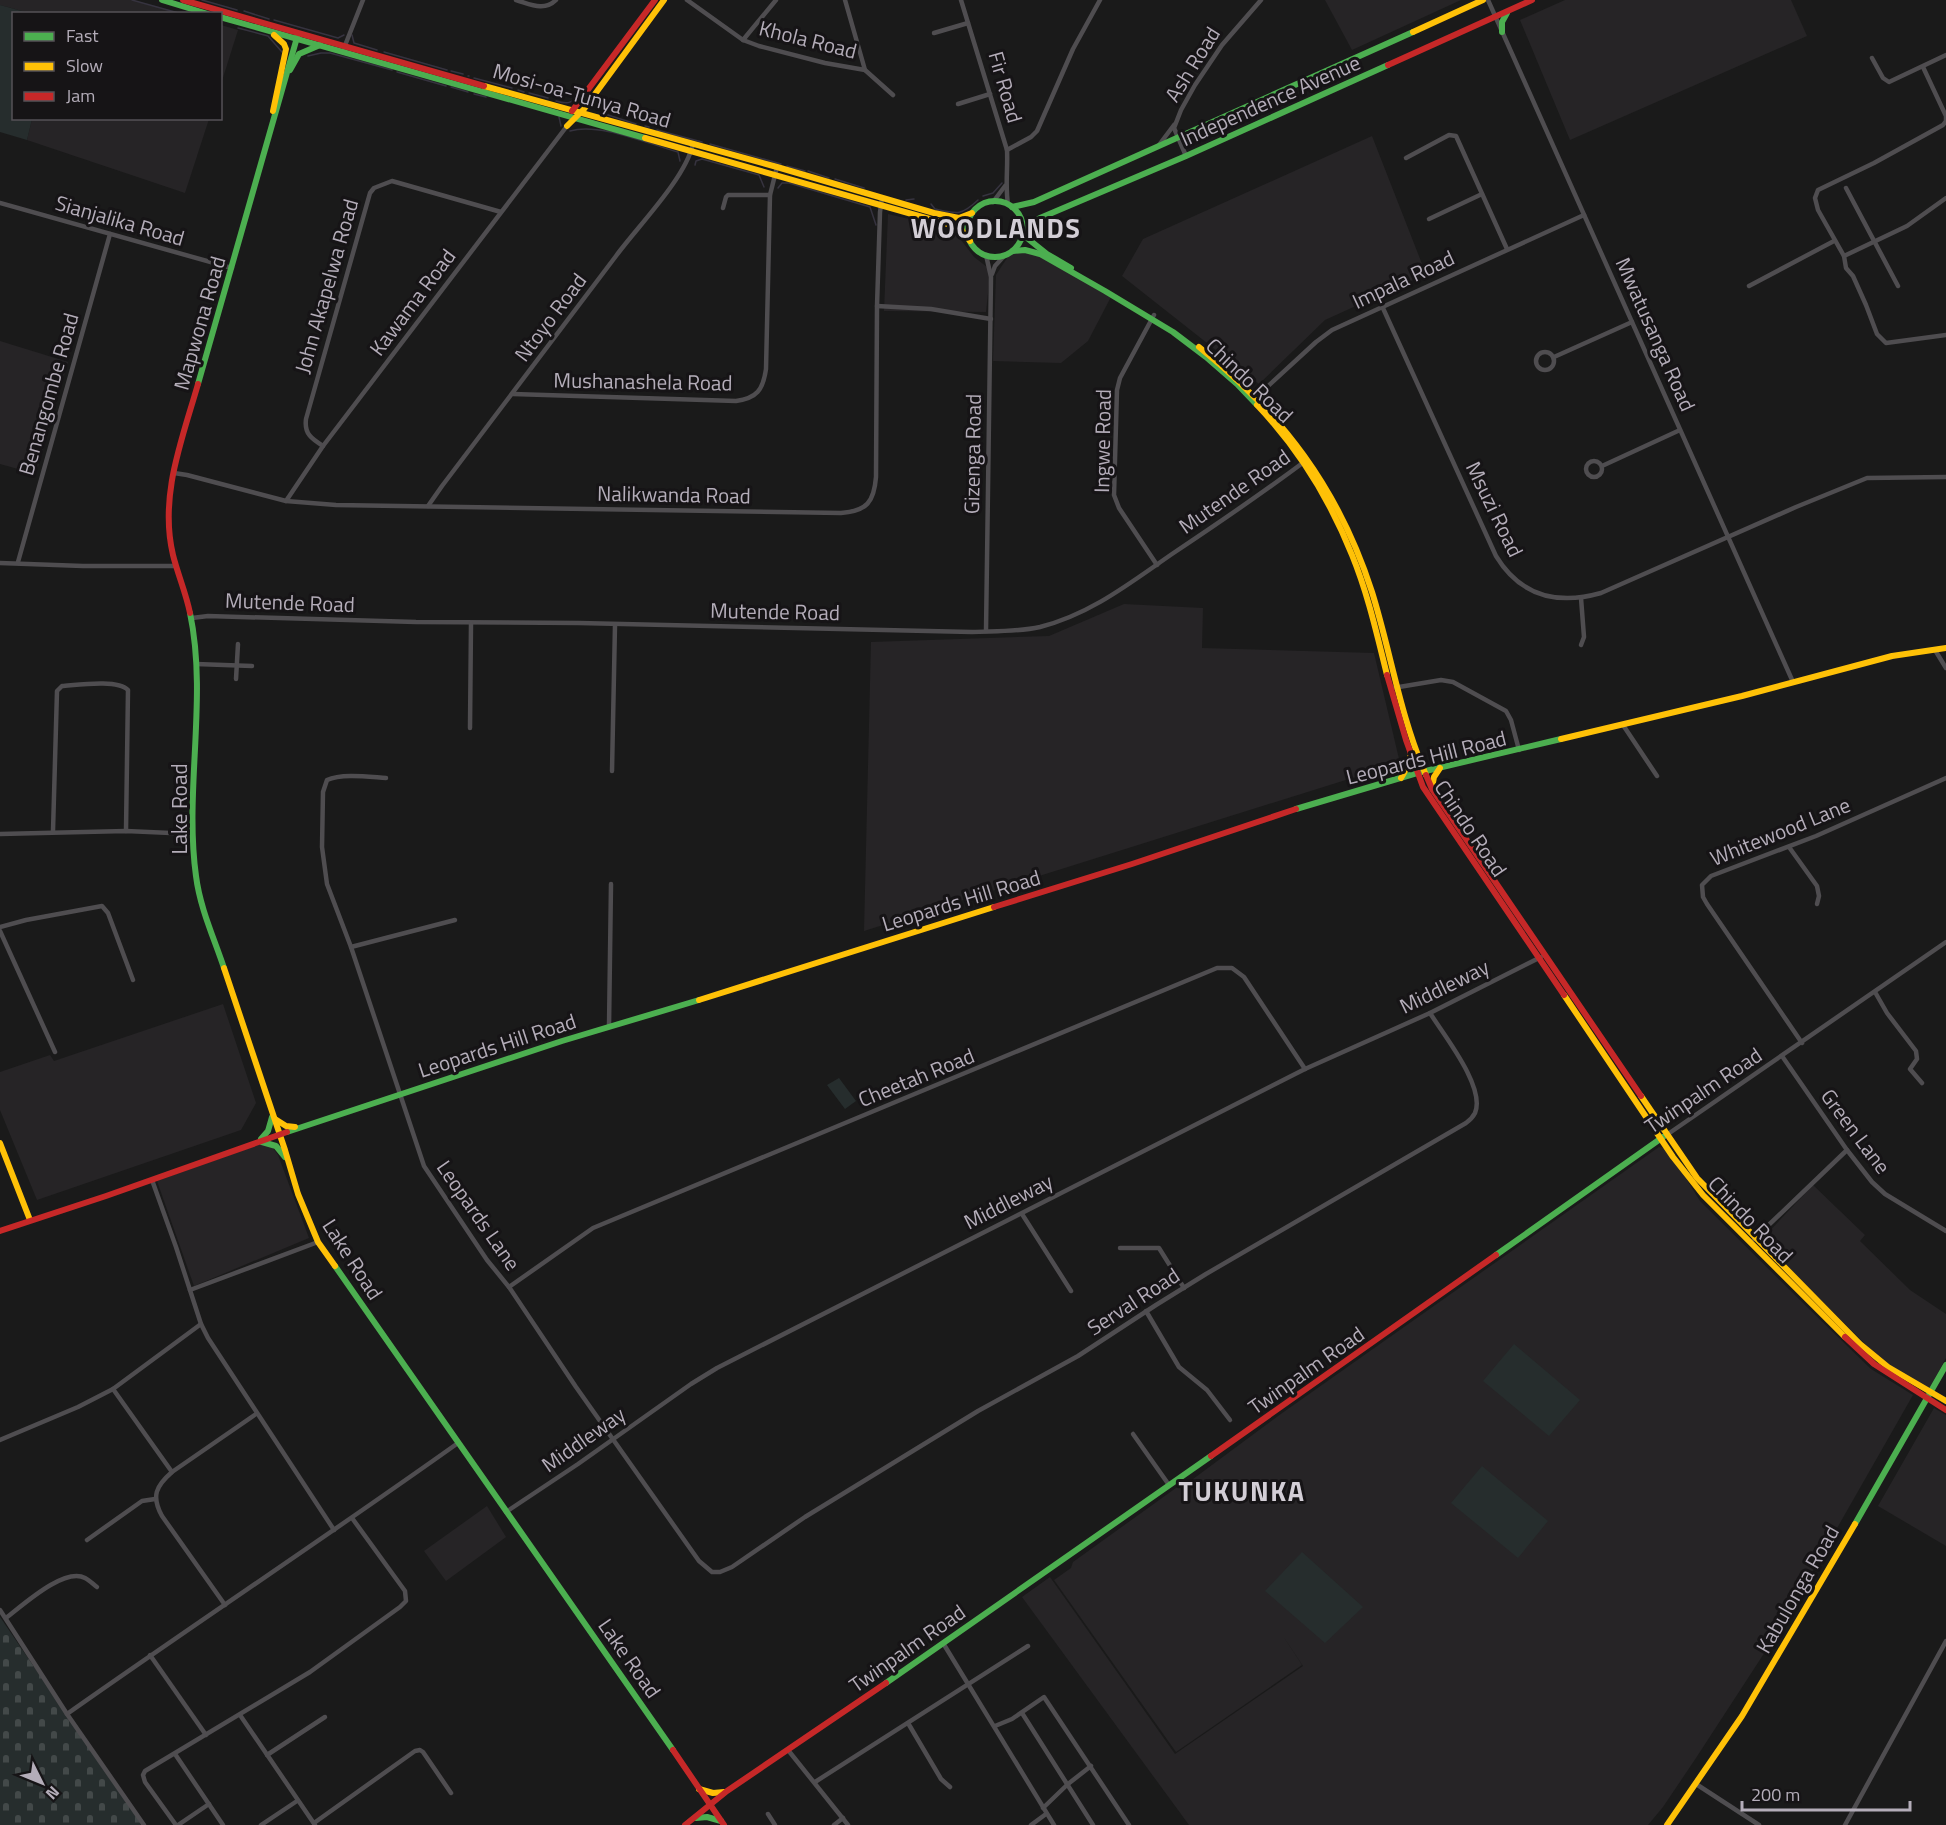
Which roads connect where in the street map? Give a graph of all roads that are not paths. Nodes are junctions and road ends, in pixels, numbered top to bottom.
1 (162, 0) edge
2 (183, 0) edge
3 (363, 0) edge
4 (516, 0) edge
5 (556, 0) edge
6 (655, 0) edge
7 (664, 0) edge
8 (687, 0) edge
9 (776, 0) edge
10 (845, 0) edge
11 (961, 0) edge
12 (1101, 0) edge
13 (1261, 0) edge
14 (1483, 0) edge
15 (1488, 0) edge
16 (1532, 0) edge
17 (1509, 10) junction
18 (201, 12) edge
19 (221, 12) edge
20 (222, 12) edge
21 (1495, 16) junction
22 (222, 18) edge
23 (968, 23) junction
24 (261, 29) junction
25 (1502, 32) junction
26 (934, 33) dead end
27 (298, 36) junction
28 (743, 40) junction
29 (320, 45) junction
30 (344, 49) junction
31 (1946, 55) edge
32 (1872, 58) dead end
33 (1923, 67) junction
34 (865, 70) junction
35 (893, 94) dead end
36 (990, 94) junction
37 (958, 104) dead end
38 (573, 110) junction
39 (276, 112) junction
40 (583, 112) junction
41 (570, 117) junction
42 (578, 118) junction
43 (1176, 121) junction
44 (567, 126) junction
45 (271, 127) junction
46 (1178, 138) junction
47 (693, 144) junction
48 (1155, 148) junction
49 (1007, 150) junction
50 (691, 152) junction
51 (1186, 156) junction
52 (1406, 158) dead end
53 (777, 167) junction
54 (775, 174) junction
55 (1005, 186) junction
56 (1846, 188) dead end
57 (1482, 194) junction
58 (770, 195) junction
59 (882, 198) junction
60 (1946, 198) edge
61 (993, 202) junction
62 (0, 204) edge
63 (881, 206) junction
64 (1010, 206) junction
65 (723, 208) dead end
66 (501, 212) junction
67 (972, 213) junction
68 (1584, 215) junction
69 (1429, 219) dead end
70 (1022, 232) junction
71 (110, 234) junction
72 (969, 240) junction
73 (1834, 241) junction
74 (1874, 242) junction
75 (1507, 249) junction
76 (1013, 251) junction
77 (986, 255) junction
78 (1005, 255) junction
79 (1844, 256) junction
80 (231, 268) junction
81 (991, 277) junction
82 (1749, 286) dead end
83 (1898, 286) dead end
84 (878, 306) junction
85 (1382, 306) junction
86 (1153, 317) junction
87 (991, 319) junction
88 (1632, 322) junction
89 (1946, 335) edge
90 (1554, 357) dead end
91 (513, 394) junction
92 (1254, 399) junction
93 (1680, 430) junction
94 (323, 446) junction
95 (1306, 461) junction
96 (1602, 466) dead end
97 (174, 473) junction
98 (1946, 477) edge
99 (286, 501) junction
100 (428, 506) junction
101 (1729, 538) junction
102 (18, 562) junction
103 (0, 563) edge
104 (1157, 565) junction
105 (176, 566) junction
106 (1581, 598) junction
107 (192, 618) junction
108 (471, 623) junction
109 (615, 625) junction
110 (986, 632) junction
111 (238, 644) dead end
112 (1581, 645) dead end
113 (1946, 648) edge
114 (1935, 650) junction
115 (196, 664) junction
116 (237, 665) junction
117 (252, 666) dead end
118 (1946, 668) edge
119 (236, 679) dead end
120 (1794, 682) junction
121 (1394, 688) junction
122 (1623, 725) junction
123 (470, 728) dead end
124 (1519, 750) junction
125 (1414, 757) junction
126 (1441, 768) junction
127 (612, 771) dead end
128 (1421, 772) junction
129 (1657, 776) dead end
130 (386, 778) dead end
131 (1400, 778) junction
132 (1946, 778) edge
133 (1423, 787) junction
134 (1432, 789) junction
135 (53, 831) junction
136 (126, 831) junction
137 (0, 834) edge
138 (193, 834) junction
139 (1788, 847) junction
140 (611, 884) dead end
141 (1817, 904) dead end
142 (454, 920) dead end
143 (0, 929) edge
144 (1946, 942) edge
145 (351, 947) junction
146 (1542, 957) junction
147 (133, 980) dead end
148 (1875, 992) junction
149 (1430, 1013) junction
150 (609, 1027) junction
151 (1802, 1043) junction
152 (55, 1052) dead end
153 (1782, 1056) junction
154 (1305, 1069) junction
155 (1922, 1083) dead end
156 (399, 1094) junction
157 (272, 1111) junction
158 (274, 1119) junction
159 (300, 1127) junction
160 (279, 1134) junction
161 (1668, 1134) junction
162 (1661, 1138) junction
163 (259, 1142) junction
164 (0, 1143) edge
165 (285, 1150) junction
166 (1846, 1150) junction
167 (287, 1160) junction
168 (152, 1180) junction
169 (1022, 1214) junction
170 (30, 1220) junction
171 (0, 1231) edge
172 (1946, 1231) edge
173 (1753, 1240) junction
174 (318, 1242) junction
175 (1120, 1248) dead end
176 (509, 1287) junction
177 (1184, 1288) junction
178 (190, 1290) junction
179 (1071, 1291) dead end
180 (1146, 1311) junction
181 (201, 1324) junction
182 (1946, 1365) edge
183 (113, 1389) junction
184 (1930, 1395) junction
185 (1946, 1401) edge
186 (1946, 1410) edge
187 (256, 1414) junction
188 (1230, 1420) dead end
189 (1133, 1434) dead end
190 (612, 1438) junction
191 (0, 1440) edge
192 (458, 1443) junction
193 (172, 1473) junction
194 (1169, 1485) junction
195 (155, 1499) junction
196 (506, 1512) junction
197 (352, 1518) junction
198 (334, 1530) junction
199 (87, 1540) dead end
200 (712, 1572) joint
201 (97, 1587) dead end
202 (225, 1605) junction
203 (0, 1610) edge
204 (6, 1618) junction
205 (1946, 1641) edge
206 (943, 1643) junction
207 (1028, 1646) dead end
208 (150, 1655) junction
209 (969, 1684) junction
210 (1022, 1713) junction
211 (67, 1714) junction
212 (240, 1715) junction
213 (325, 1717) dead end
214 (908, 1723) junction
215 (995, 1726) junction
216 (206, 1734) junction
217 (788, 1750) junction
218 (175, 1754) junction
219 (267, 1755) junction
220 (1091, 1766) junction
221 (815, 1782) junction
222 (1068, 1784) junction
223 (1696, 1784) junction
224 (950, 1787) dead end
225 (699, 1789) junction
226 (727, 1791) junction
227 (451, 1793) dead end
228 (297, 1801) junction
229 (209, 1804) junction
230 (710, 1805) junction
231 (1043, 1808) junction
232 (768, 1814) dead end
233 (1046, 1814) junction
234 (843, 1818) junction
235 (693, 1819) junction
236 (722, 1823) edge
237 (315, 1824) edge
238 (144, 1825) edge
239 (177, 1825) edge
240 (223, 1825) edge
241 (261, 1825) edge
242 (685, 1825) edge
243 (775, 1825) edge
244 (834, 1825) edge
245 (848, 1825) edge
246 (1031, 1825) edge
247 (1054, 1825) edge
248 (1093, 1825) edge
249 (1129, 1825) edge
250 (1667, 1825) edge
251 (1759, 1825) edge
252 (1845, 1825) edge

1 - 18 main road
2 - 19 main road, Mosi-oa-Tunya Road
3 - 30 street
4 - 5 street
6 - 38 main road
7 - 40 main road
8 - 28 street, Khola Road
9 - 28 street
10 - 34 street
11 - 23 street, Fir Road
12 - 49 street
13 - 43 street, Ash Road
14 - 46 main road, Independence Avenue
15 - 21 street, Mwatusanga Road
16 - 17 main road, Independence Avenue
17 - 21 main road, Independence Avenue
17 - 25 main road
20 - 27 main road, Mosi-oa-Tunya Road
21 - 25 street, Mwatusanga Road
21 - 51 main road, Independence Avenue
22 - 24 main road, Mosi-oa-Tunya Road
23 - 26 street
23 - 36 street, Fir Road
24 - 27 main road, Mosi-oa-Tunya Road
24 - 45 main road
25 - 68 street, Mwatusanga Road
27 - 29 main road, Mosi-oa-Tunya Road
27 - 30 main road, Mosi-oa-Tunya Road
27 - 39 main road, Mapwona Road
28 - 34 street, Khola Road
29 - 30 main road, Mosi-oa-Tunya Road
29 - 39 main road
30 - 38 main road, Mosi-oa-Tunya Road
30 - 41 main road, Mosi-oa-Tunya Road
31 - 33 street
32 - 33 street
33 - 73 street
34 - 35 street
36 - 37 street
36 - 49 street, Fir Road
38 - 40 main road, Mosi-oa-Tunya Road
38 - 41 main road
39 - 45 main road, Mapwona Road
40 - 42 main road
40 - 47 main road, Mosi-oa-Tunya Road
41 - 42 main road, Mosi-oa-Tunya Road
41 - 44 main road
42 - 44 main road
42 - 50 main road, Mosi-oa-Tunya Road
43 - 46 street, Ash Road
43 - 48 street, Ash Road
44 - 66 street, Kawama Road
45 - 80 main road, Mapwona Road
46 - 48 main road, Independence Avenue
46 - 51 street, Ash Road
47 - 50 street, Ntoyo Road
47 - 53 main road, Mosi-oa-Tunya Road
48 - 64 main road, Independence Avenue
49 - 55 street, Fir Road
50 - 54 main road, Mosi-oa-Tunya Road
50 - 91 street, Ntoyo Road
51 - 70 main road, Independence Avenue
52 - 57 street
53 - 54 street, Mushanashela Road
53 - 59 main road, Mosi-oa-Tunya Road
54 - 58 street, Mushanashela Road
54 - 63 main road, Mosi-oa-Tunya Road
55 - 61 street
55 - 64 street, Fir Road
56 - 74 street
57 - 69 street
57 - 75 street
58 - 65 street
58 - 91 street, Mushanashela Road
59 - 63 street, Nalikwanda Road
59 - 67 main road, Mosi-oa-Tunya Road
60 - 74 street
61 - 64 main road
61 - 67 main road
62 - 71 street, Sianjalika Road
63 - 72 main road, Mosi-oa-Tunya Road
63 - 84 street, Nalikwanda Road
64 - 70 main road
66 - 94 street, Kawama Road
66 - 94 street, John Akapelwa Road
67 - 72 main road
68 - 75 street, Impala Road
68 - 88 street, Mwatusanga Road
70 - 76 main road
70 - 86 main road, Chindo Road
71 - 80 street, Sianjalika Road
71 - 102 street, Benangombe Road
72 - 77 main road
73 - 79 street
73 - 82 street
74 - 79 street
74 - 83 street
75 - 85 street, Impala Road
76 - 78 main road
76 - 86 main road, Chindo Road
77 - 78 main road
77 - 81 street, Gizenga Road
78 - 81 street
79 - 89 street
80 - 97 main road, Mapwona Road
81 - 87 street, Gizenga Road
84 - 87 street
84 - 100 street, Nalikwanda Road
85 - 92 street, Impala Road
85 - 106 street, Msuzi Road
86 - 92 main road, Chindo Road
86 - 104 street, Ingwe Road
87 - 110 street, Gizenga Road
88 - 90 street
88 - 93 street, Mwatusanga Road
91 - 100 street, Ntoyo Road
92 - 95 main road, Chindo Road
93 - 96 street
93 - 101 street, Mwatusanga Road
94 - 99 street, Kawama Road
95 - 104 street, Mutende Road
95 - 121 main road, Chindo Road
97 - 99 street, Nalikwanda Road
97 - 105 main road, Mapwona Road
98 - 101 street, Msuzi Road
99 - 100 street, Nalikwanda Road
101 - 106 street, Msuzi Road
101 - 120 street, Mwatusanga Road
102 - 103 street
102 - 105 street
104 - 110 street, Mutende Road
105 - 107 main road, Mapwona Road
106 - 112 street
107 - 108 street, Mutende Road
107 - 115 main road, Lake Road
108 - 109 street, Mutende Road
108 - 123 street
109 - 110 street, Mutende Road
109 - 127 street
111 - 116 street
113 - 114 main road, Leopards Hill Road
114 - 118 street
114 - 120 main road, Leopards Hill Road
115 - 116 street
115 - 138 main road, Lake Road
116 - 117 street
116 - 119 street
120 - 122 main road, Leopards Hill Road
121 - 124 street
121 - 125 main road, Chindo Road
122 - 124 main road, Leopards Hill Road
122 - 129 street
124 - 126 main road, Leopards Hill Road
125 - 126 main road
125 - 128 main road, Chindo Road
125 - 131 main road
126 - 128 main road, Leopards Hill Road
126 - 134 main road
128 - 131 main road, Leopards Hill Road
128 - 133 main road, Chindo Road
128 - 134 main road, Chindo Road
130 - 145 street, Leopards Lane
131 - 133 main road
131 - 150 main road, Leopards Hill Road
132 - 139 street, Whitewood Lane
133 - 146 main road, Chindo Road
134 - 146 main road, Chindo Road
135 - 136 street
135 - 136 street
135 - 137 street
136 - 138 street
138 - 157 main road, Lake Road
139 - 141 street
139 - 151 street, Whitewood Lane
140 - 150 street
142 - 145 street
143 - 147 street
143 - 152 street
144 - 148 street, Twinpalm Road
145 - 156 street, Leopards Lane
146 - 149 street, Middleway
146 - 161 main road, Chindo Road
146 - 162 main road, Chindo Road
148 - 151 street, Twinpalm Road
148 - 155 street
149 - 154 street, Middleway
149 - 177 street, Serval Road
150 - 156 main road, Leopards Hill Road
151 - 153 street, Twinpalm Road
153 - 161 street, Twinpalm Road
153 - 166 street, Green Lane
154 - 169 street, Middleway
154 - 176 street, Cheetah Road
156 - 159 main road, Leopards Hill Road
156 - 176 street, Leopards Lane
157 - 158 main road, Lake Road
157 - 163 main road
158 - 159 main road
158 - 160 main road, Lake Road
159 - 160 main road, Leopards Hill Road
159 - 165 main road
160 - 163 main road, Leopards Hill Road
160 - 165 main road, Lake Road
161 - 162 main road, Twinpalm Road
161 - 173 main road, Chindo Road
162 - 173 main road, Chindo Road
162 - 194 main road, Twinpalm Road
163 - 167 main road
163 - 168 main road, Leopards Hill Road
164 - 170 main road
165 - 167 main road, Lake Road
166 - 172 street, Green Lane
166 - 173 street
167 - 174 main road, Lake Road
168 - 170 main road, Leopards Hill Road
168 - 178 street
169 - 179 street
169 - 190 street, Middleway
170 - 171 main road, Leopards Hill Road
173 - 184 main road, Chindo Road
174 - 178 street
174 - 192 main road, Lake Road
175 - 177 street
176 - 190 street, Leopards Lane
177 - 180 street, Serval Road
178 - 181 street
180 - 188 street
180 - 200 street, Serval Road
181 - 183 street
181 - 187 street
182 - 184 main road, Kabulonga Road
183 - 191 street
183 - 193 street
184 - 185 main road
184 - 186 main road
184 - 223 main road, Kabulonga Road
187 - 193 street
187 - 198 street
189 - 194 street
190 - 196 street, Middleway
190 - 200 street, Leopards Lane
192 - 196 main road, Lake Road
192 - 197 street
193 - 195 street
194 - 206 main road, Twinpalm Road
195 - 199 street
195 - 202 street
196 - 225 main road, Lake Road
197 - 198 street
197 - 212 street
198 - 202 street
201 - 204 street
202 - 208 street
203 - 204 street
204 - 211 street
205 - 252 street
206 - 209 street
206 - 217 main road, Twinpalm Road
207 - 209 street
208 - 211 street
208 - 216 street
209 - 214 street
209 - 215 street
210 - 215 street
210 - 220 street
210 - 222 street
211 - 238 street
212 - 216 street
212 - 219 street
213 - 219 street
214 - 221 street
214 - 224 street
215 - 231 street
216 - 218 street
217 - 221 street
217 - 226 main road, Twinpalm Road
218 - 229 street
218 - 239 street
219 - 228 street
220 - 222 street
220 - 249 street
221 - 234 street
222 - 231 street
222 - 248 street
223 - 250 main road, Kabulonga Road
223 - 251 street
225 - 226 main road
225 - 230 main road, Lake Road
226 - 230 main road, Twinpalm Road
227 - 237 street
228 - 237 street
228 - 241 street
229 - 239 street
229 - 240 street
230 - 235 main road, Twinpalm Road
230 - 236 main road, Lake Road
231 - 233 street
232 - 243 street
233 - 246 street
233 - 247 street
234 - 244 street
234 - 245 street
235 - 236 main road
235 - 242 main road, Twinpalm Road

